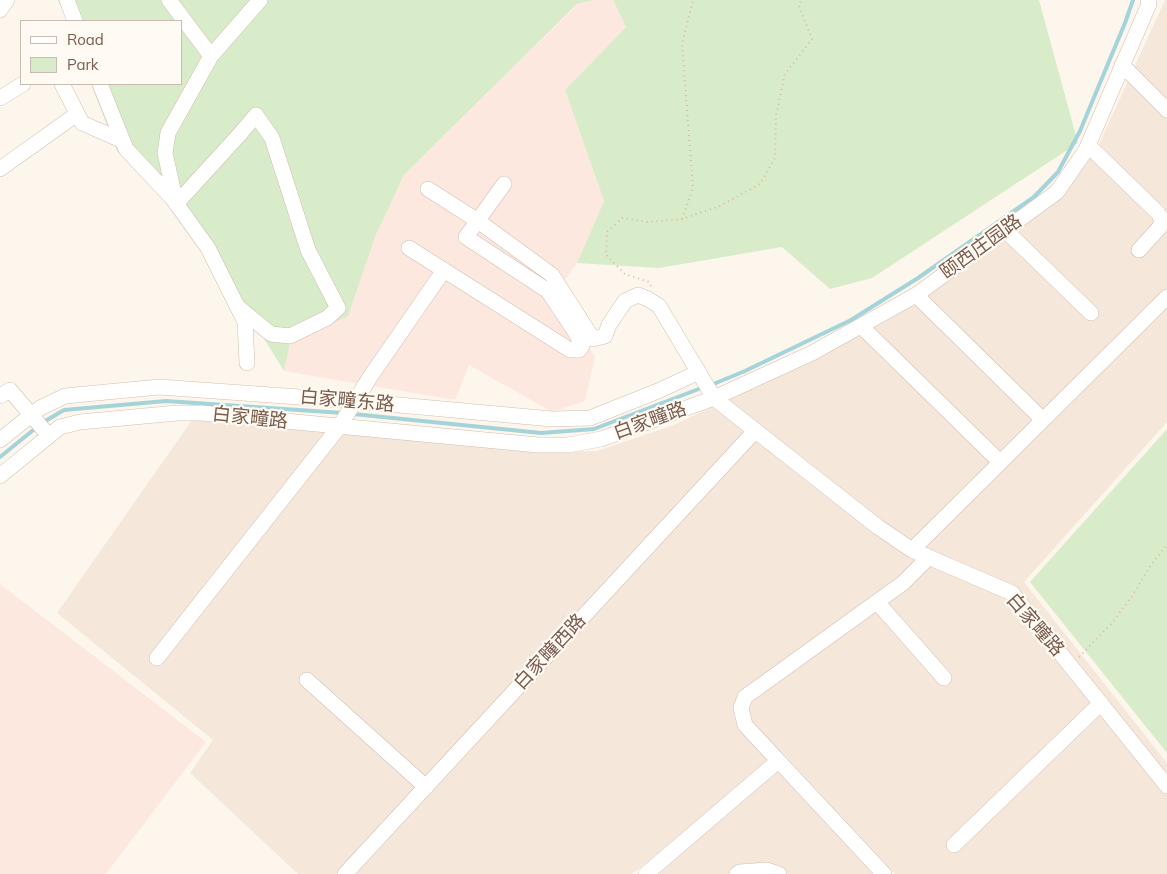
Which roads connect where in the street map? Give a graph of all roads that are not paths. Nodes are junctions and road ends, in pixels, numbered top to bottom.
1 (7, 0) edge
2 (56, 0) edge
3 (169, 0) edge
4 (260, 0) edge
5 (1148, 0) edge
6 (0, 10) edge
7 (70, 10) edge
8 (212, 56) junction
9 (1122, 65) junction
10 (21, 85) edge
11 (62, 85) edge
12 (100, 85) edge
13 (0, 98) edge
14 (1167, 110) edge
15 (77, 114) junction
16 (123, 141) junction
17 (1088, 145) junction
18 (0, 169) edge
19 (504, 184) dead end
20 (428, 189) dead end
21 (176, 204) junction
22 (478, 221) junction
23 (1005, 230) junction
24 (410, 248) dead end
25 (1138, 250) dead end
26 (444, 270) junction
27 (916, 295) junction
28 (1166, 300) edge
29 (238, 307) junction
30 (1092, 313) dead end
31 (862, 327) junction
32 (247, 363) dead end
33 (707, 386) junction
34 (0, 396) edge
35 (347, 414) junction
36 (1043, 420) junction
37 (40, 425) junction
38 (755, 431) junction
39 (0, 440) edge
40 (1000, 462) junction
41 (0, 476) edge
42 (912, 550) junction
43 (929, 558) junction
44 (877, 602) junction
45 (157, 658) dead end
46 (944, 678) dead end
47 (307, 680) dead end
48 (1101, 703) junction
49 (778, 761) junction
50 (1167, 786) edge
51 (426, 787) junction
52 (954, 845) dead end
53 (345, 874) edge
54 (646, 874) edge
55 (737, 874) edge
56 (779, 874) edge
57 (884, 874) edge

1 - 6 street
2 - 7 street
3 - 8 street
4 - 8 street
5 - 9 street, 颐西庄园路
8 - 21 street
9 - 14 street
9 - 17 street, 颐西庄园路
10 - 13 street
11 - 15 street
12 - 16 street
15 - 16 street
15 - 18 street
16 - 21 street
17 - 23 street, 颐西庄园路
17 - 25 street
19 - 22 street
20 - 22 street
21 - 29 street
21 - 29 street
22 - 26 street
22 - 33 street
23 - 27 street, 颐西庄园路
23 - 30 street
24 - 26 street
26 - 35 street
27 - 31 street, 颐西庄园路
27 - 36 street
28 - 36 street
29 - 32 street
31 - 33 street, 颐西庄园路
31 - 40 street
33 - 35 street, 白家疃东路
33 - 35 street, 白家疃路
33 - 38 street, 白家疃路
34 - 37 street
35 - 37 street, 白家疃路
35 - 37 street, 白家疃东路
35 - 45 street
36 - 40 street
37 - 39 street, 白家疃东路
37 - 41 street, 白家疃路
38 - 42 street, 白家疃路
38 - 51 street, 白家疃西路
40 - 42 street
42 - 43 street, 白家疃路
43 - 44 street
43 - 48 street, 白家疃路
44 - 46 street
44 - 49 street
47 - 51 street
48 - 50 street, 白家疃路
48 - 52 street
49 - 54 street
49 - 57 street
51 - 53 street, 白家疃西路
55 - 56 street

